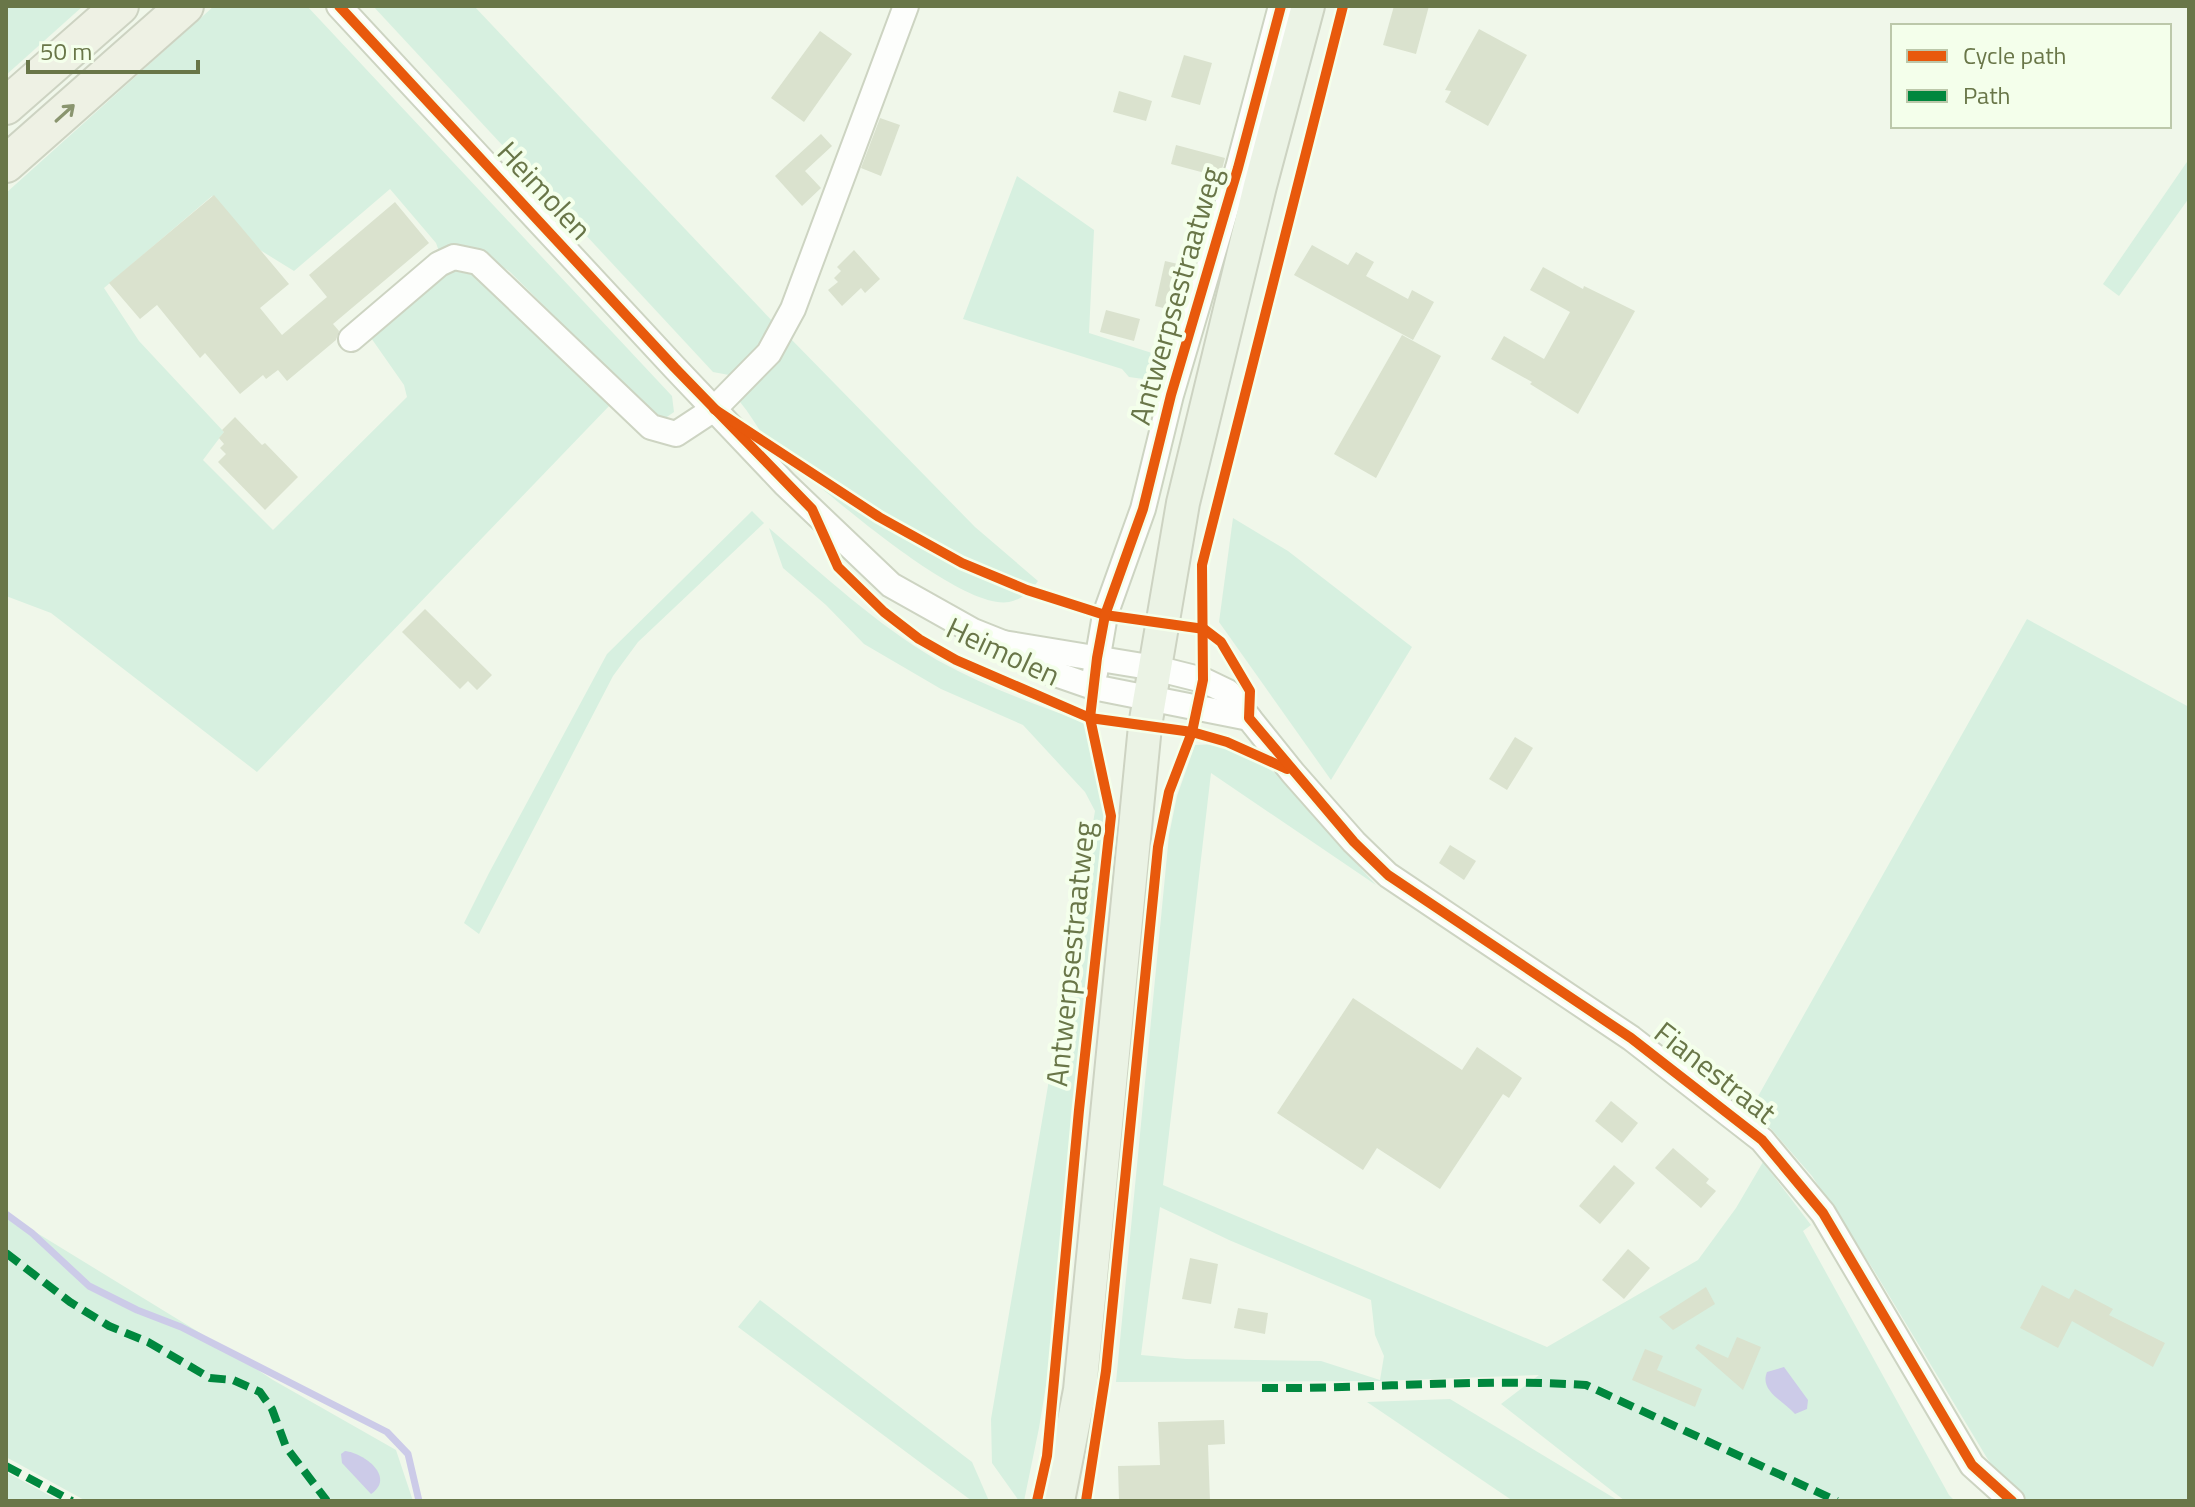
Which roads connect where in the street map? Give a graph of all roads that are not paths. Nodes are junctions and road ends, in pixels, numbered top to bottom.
1 (120, 6) edge
2 (185, 6) edge
3 (339, 6) edge
4 (906, 6) edge
5 (1281, 6) edge
6 (1308, 6) edge
7 (6, 106) edge
8 (6, 164) edge
9 (351, 339) dead end
10 (714, 409) junction
11 (1003, 643) junction
12 (1097, 658) junction
13 (1155, 668) junction
14 (1093, 687) junction
15 (1149, 700) junction
16 (1249, 718) junction
17 (1058, 1501) edge
18 (2012, 1501) edge

1 - 7 highway
8 -> 2 highway
3 - 10 street, Heimolen
4 - 10 street
5 - 12 street, Antwerpsestraatweg
6 - 13 main road, Antwerpsestraatweg
9 - 10 street
10 - 11 street, Heimolen
11 - 12 street, Heimolen
11 - 14 street, Heimolen
12 - 13 street, Heimolen
12 - 14 street, Antwerpsestraatweg
13 - 15 main road, Antwerpsestraatweg
13 - 16 street, Fianestraat
14 - 15 street, Heimolen
15 - 16 street
15 - 17 main road, Antwerpsestraatweg
16 - 18 street, Fianestraat

